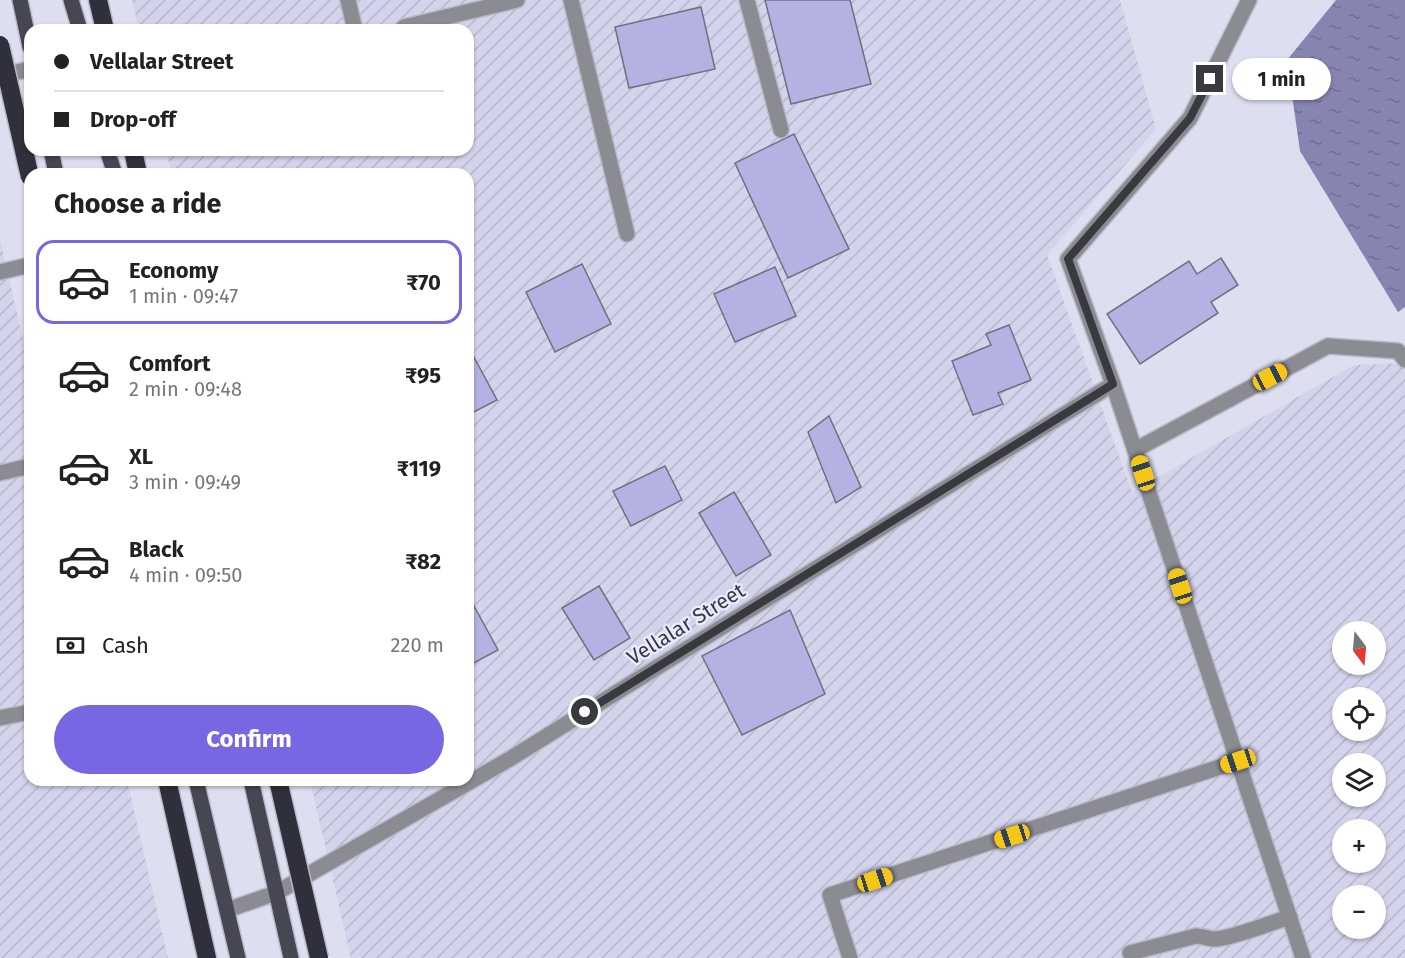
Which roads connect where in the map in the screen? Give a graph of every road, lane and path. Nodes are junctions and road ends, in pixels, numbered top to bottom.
1 (20, 0) edge
2 (71, 0) edge
3 (98, 0) edge
4 (348, 0) edge
5 (517, 0) edge
6 (571, 0) edge
7 (747, 0) edge
8 (1249, 0) edge
9 (25, 24) edge
10 (78, 24) edge
11 (104, 24) edge
12 (354, 24) edge
13 (417, 24) edge
14 (0, 45) edge
15 (24, 70) edge
16 (0, 76) edge
17 (781, 130) dead end
18 (24, 151) edge
19 (627, 234) dead end
20 (24, 266) edge
21 (0, 272) edge
22 (1403, 353) edge
23 (1113, 384) junction
24 (1136, 450) junction
25 (24, 467) edge
26 (0, 473) edge
27 (24, 713) edge
28 (0, 718) edge
29 (1238, 761) junction
30 (474, 779) edge
31 (168, 786) edge
32 (197, 786) edge
33 (252, 786) edge
34 (279, 786) edge
35 (463, 786) edge
36 (276, 893) junction
37 (226, 910) junction
38 (1290, 917) junction
39 (1130, 953) dead end
40 (207, 958) edge
41 (238, 958) edge
42 (291, 958) edge
43 (319, 958) edge
44 (850, 958) edge
45 (1304, 958) edge

1 - 9 main road
2 - 10 main road
3 - 11 highway
4 - 12 street
5 - 13 street
6 - 19 street
7 - 17 street
8 - 23 street
14 - 18 highway, bridge
15 - 16 street
20 - 21 street
22 - 24 street
23 - 24 street
23 - 30 street, Vellalar Street
24 - 29 street
25 - 26 street
27 - 28 street
29 - 38 street
29 - 44 street
31 - 40 highway
32 - 37 main road
33 - 36 main road
34 - 43 highway, bridge
35 - 36 street, Vellalar Street
36 - 37 street, Vellalar Street
36 - 42 main road
37 - 41 main road
38 - 39 street
38 - 45 street

